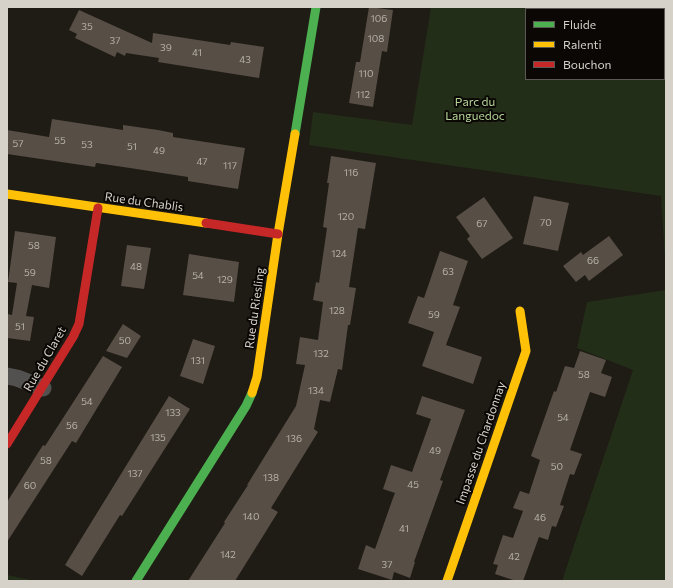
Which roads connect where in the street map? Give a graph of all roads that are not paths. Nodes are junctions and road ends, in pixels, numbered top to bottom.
1 (315, 7) edge
2 (7, 194) edge
3 (98, 208) junction
4 (278, 234) junction
5 (520, 311) dead end
6 (7, 376) edge
7 (43, 388) junction
8 (7, 444) edge
9 (136, 581) edge
10 (447, 581) edge

1 - 4 street, Rue du Riesling
2 - 3 street, Rue du Chablis
3 - 4 street, Rue du Chablis
3 - 7 street, Rue du Claret
4 - 9 street, Rue du Riesling
5 - 10 street, Impasse du Chardonnay
6 - 7 street
7 - 8 street, Rue du Claret

